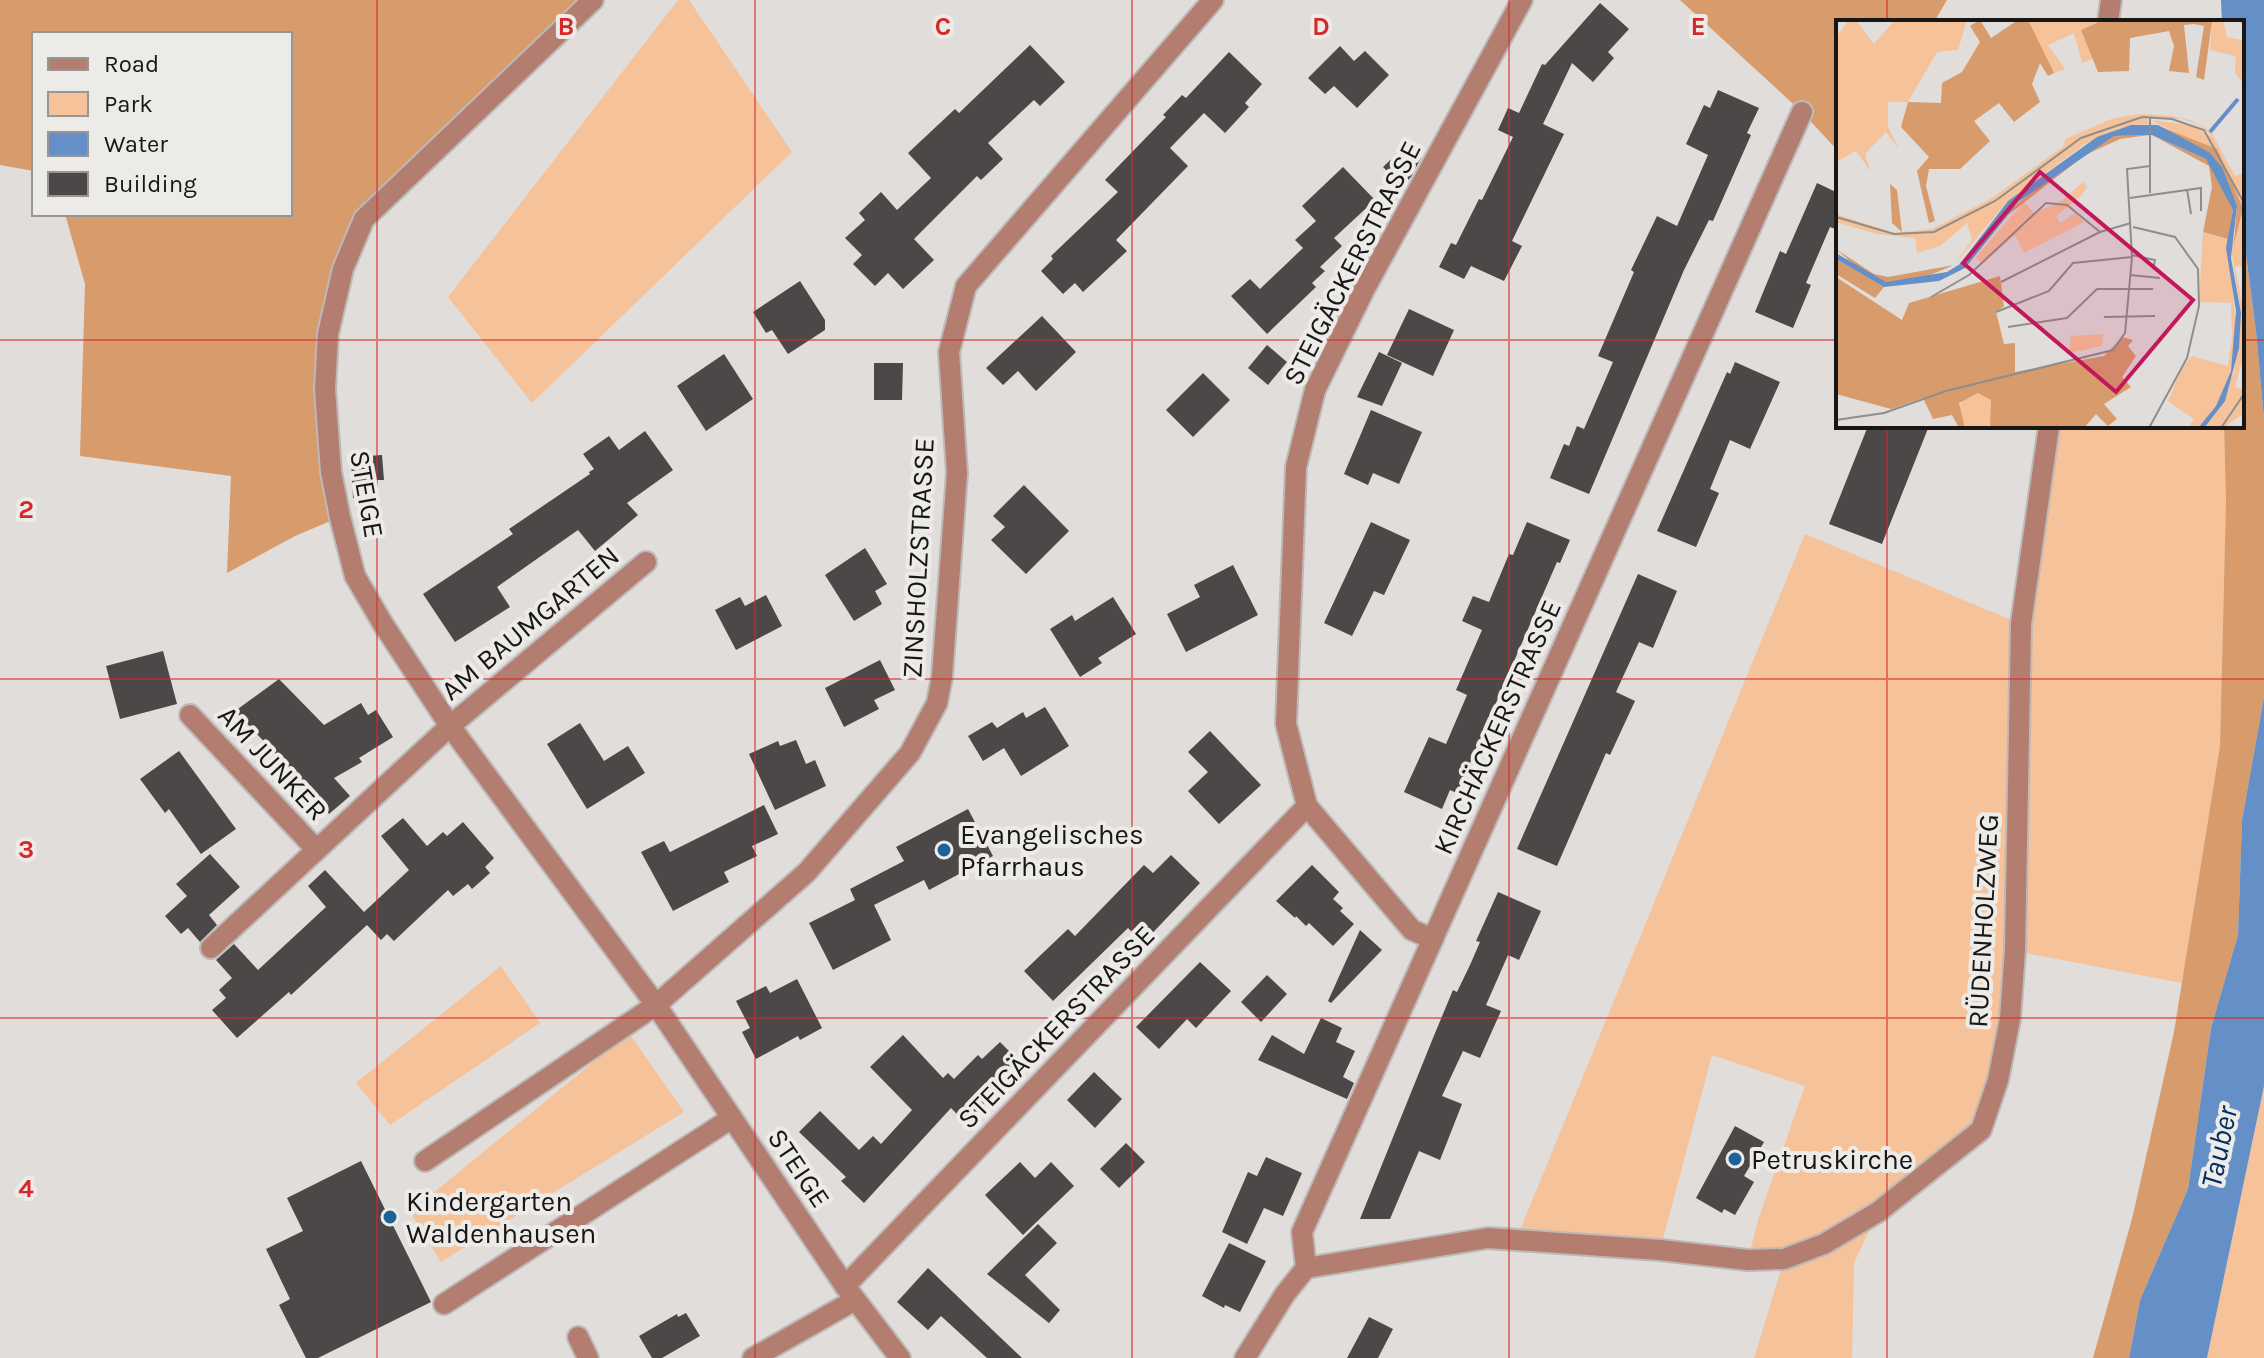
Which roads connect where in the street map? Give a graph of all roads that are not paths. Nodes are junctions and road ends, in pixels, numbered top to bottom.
1 (593, 0) edge
2 (1213, 0) edge
3 (1522, 0) edge
4 (2111, 0) edge
5 (2108, 20) edge
6 (1802, 112) dead end
7 (2049, 428) edge
8 (646, 562) dead end
9 (190, 715) dead end
10 (450, 726) junction
11 (1307, 806) junction
12 (316, 849) junction
13 (1433, 939) junction
14 (211, 948) dead end
15 (656, 1005) junction
16 (732, 1118) junction
17 (425, 1161) dead end
18 (1306, 1268) junction
19 (850, 1293) junction
20 (444, 1304) dead end
21 (578, 1337) dead end
22 (588, 1358) edge
23 (753, 1358) edge
24 (900, 1358) edge
25 (1245, 1358) edge

1 - 10 street, STEIGE
2 - 15 street, ZINSHOLZSTRASSE
3 - 11 street, STEIGÄCKERSTRASSE
4 - 5 street
6 - 13 street, KIRCHÄCKERSTRASSE
7 - 18 street, RÜDENHOLZWEG
8 - 10 street, AM BAUMGARTEN
9 - 12 street, AM JUNKER
10 - 12 street, AM JUNKER
10 - 15 street, STEIGE
11 - 13 street, STEIGÄCKERSTRASSE
11 - 19 street, STEIGÄCKERSTRASSE
12 - 14 street, AM JUNKER
13 - 18 street, KIRCHÄCKERSTRASSE
15 - 16 street, STEIGE
15 - 17 street
16 - 19 street, STEIGE
16 - 20 street
18 - 25 street
19 - 23 street, STEIGÄCKERSTRASSE
19 - 24 street, STEIGE
21 - 22 street

